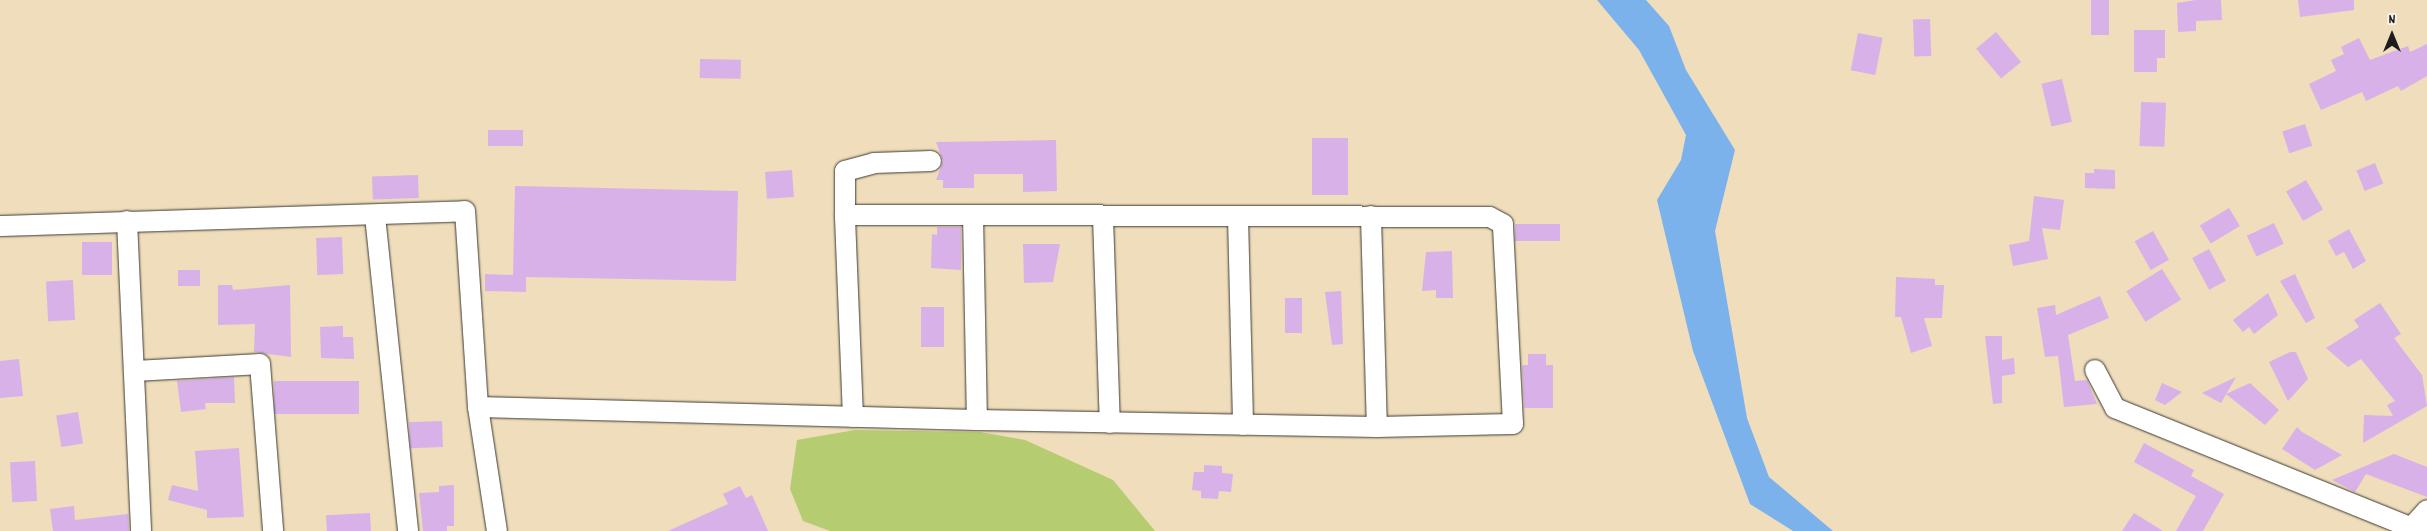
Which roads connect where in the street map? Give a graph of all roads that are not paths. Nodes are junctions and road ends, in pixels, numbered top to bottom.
1 (931, 161) dead end
2 (845, 215) junction
3 (973, 215) junction
4 (375, 216) junction
5 (1370, 216) junction
6 (1103, 217) junction
7 (1238, 217) junction
8 (127, 221) junction
9 (0, 226) edge
10 (2095, 370) dead end
11 (136, 371) junction
12 (478, 407) junction
13 (853, 417) junction
14 (977, 420) junction
15 (1110, 423) junction
16 (1243, 425) junction
17 (1377, 427) junction
18 (2427, 510) edge
19 (2415, 529) edge
20 (141, 531) edge
21 (273, 531) edge
22 (408, 531) edge
23 (497, 531) edge

1 - 2 street
2 - 3 street
2 - 13 street
3 - 6 street
3 - 14 street
4 - 8 street
4 - 12 street
4 - 22 street
5 - 7 street
5 - 17 street
5 - 17 street
6 - 7 street
6 - 15 street
7 - 16 street
8 - 9 street
8 - 11 street
10 - 19 street
11 - 20 street
11 - 21 street
12 - 13 street
12 - 23 street
13 - 14 street
14 - 15 street
15 - 16 street
16 - 17 street
18 - 19 street

